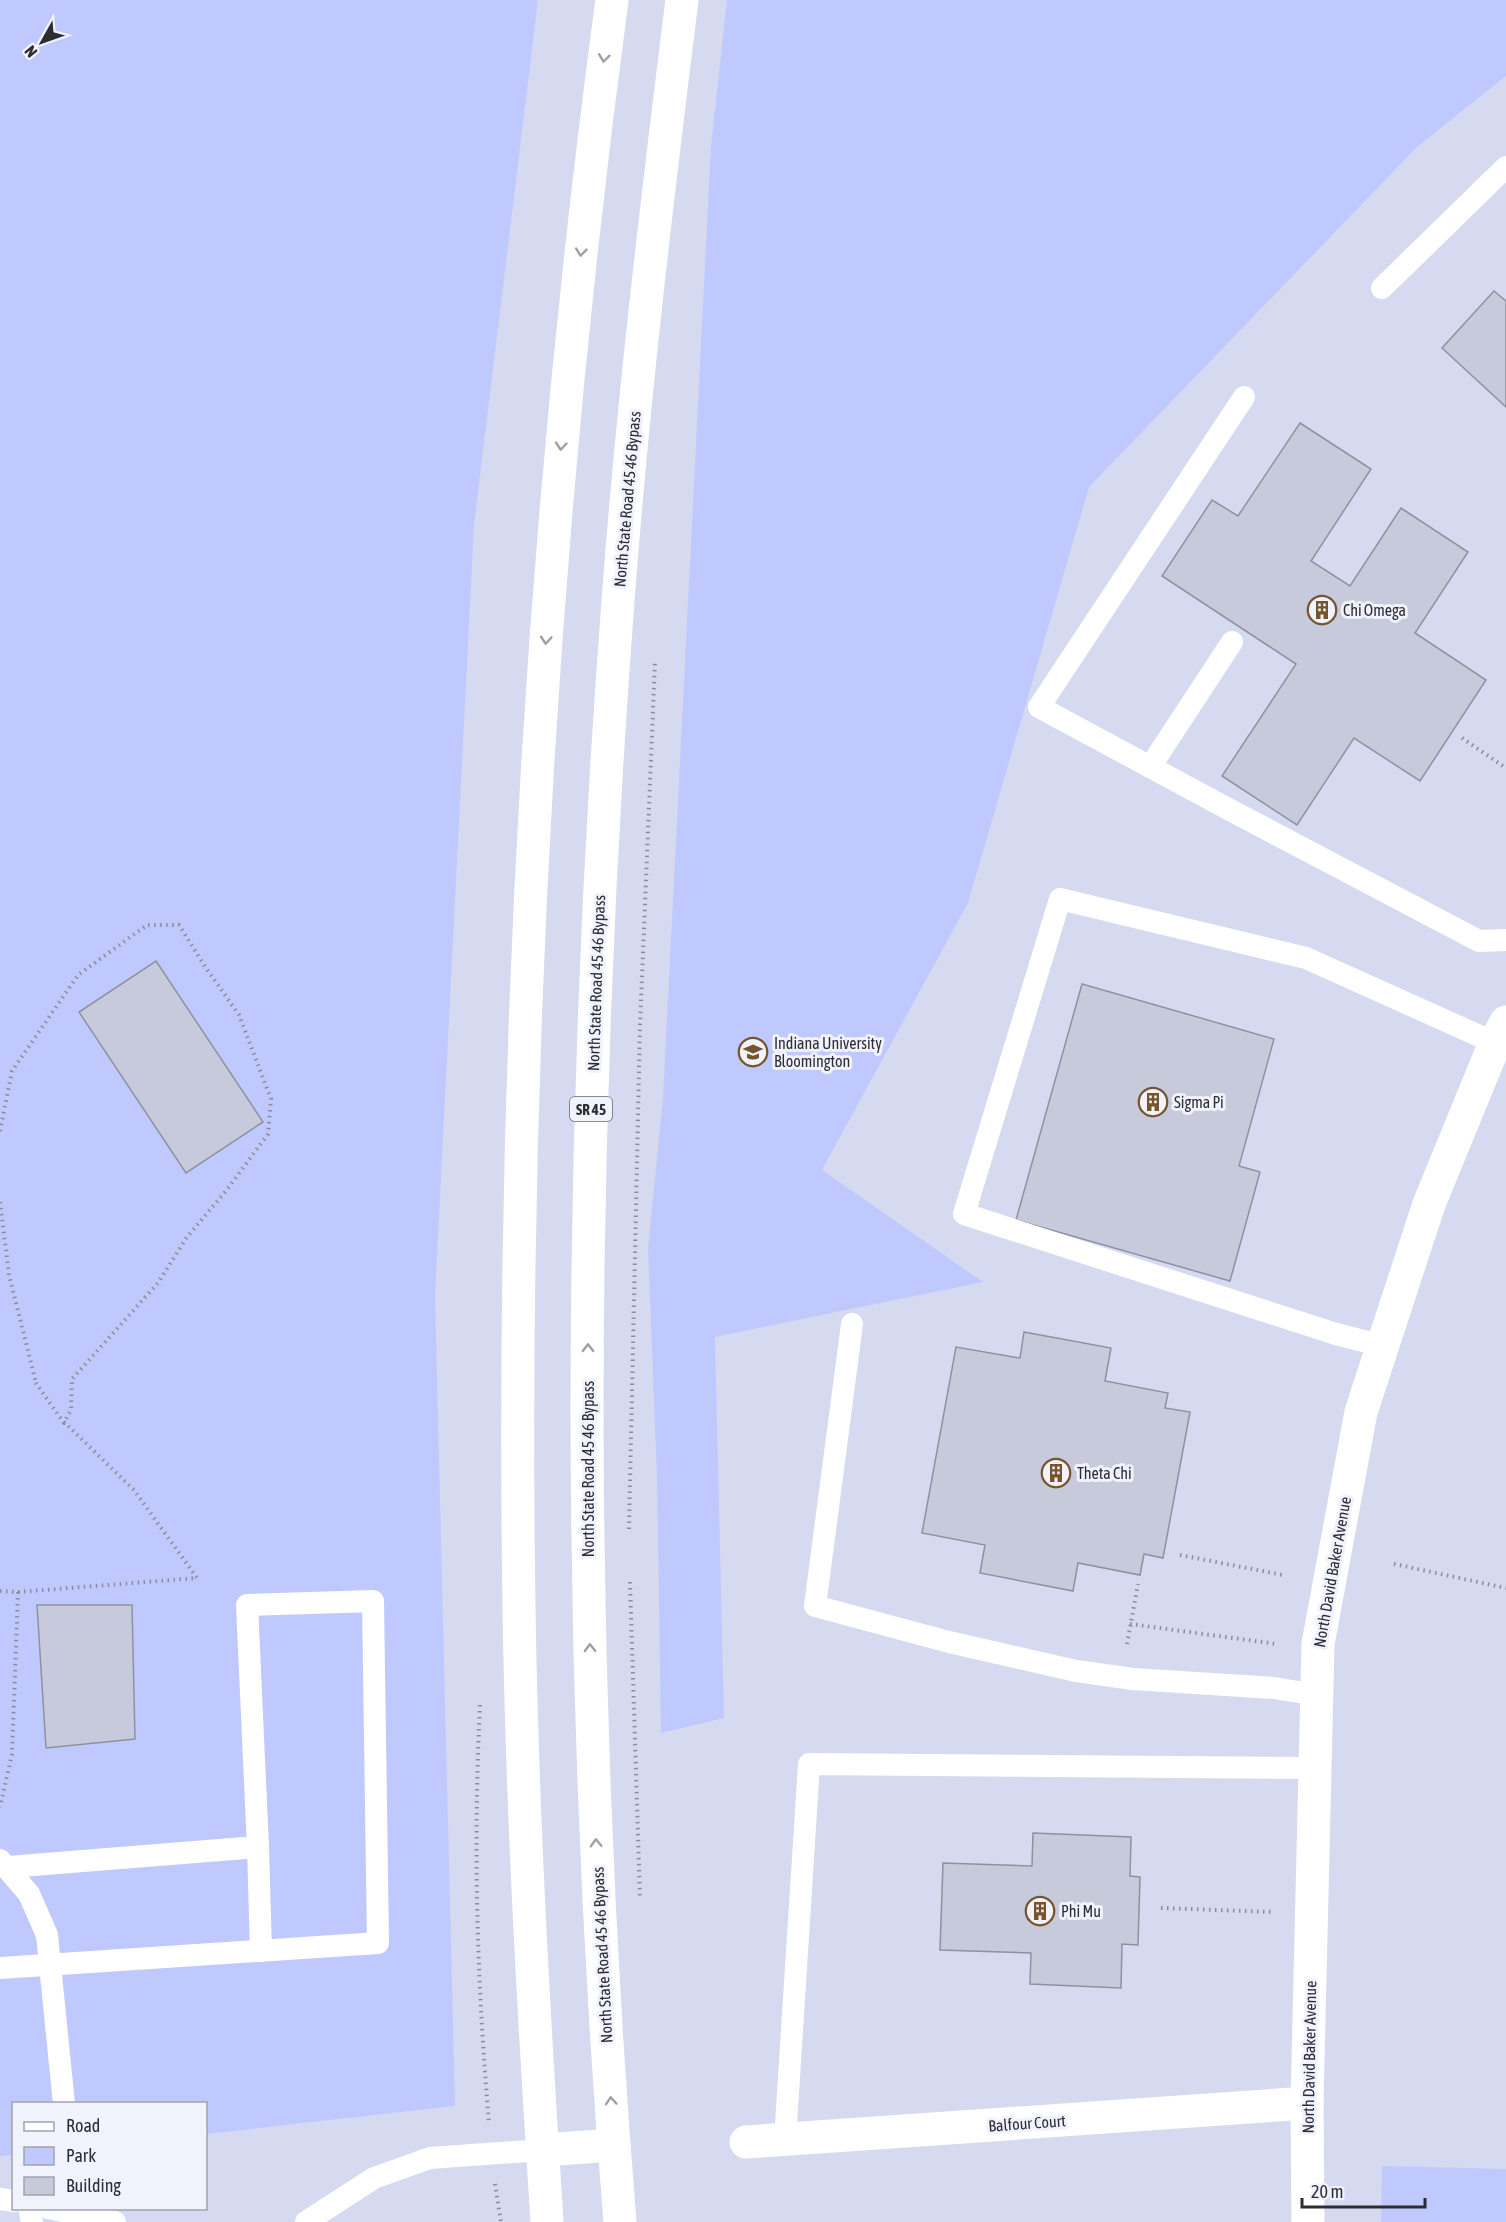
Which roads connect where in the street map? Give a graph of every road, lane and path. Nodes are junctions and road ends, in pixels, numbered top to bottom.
1 (612, 0) edge
2 (682, 0) edge
3 (1506, 167) edge
4 (1382, 288) dead end
5 (1244, 398) dead end
6 (1232, 642) dead end
7 (655, 657) dead end
8 (1462, 738) dead end
9 (1150, 767) junction
10 (1506, 768) edge
11 (1506, 940) edge
12 (1501, 1033) edge
13 (0, 1131) edge
14 (0, 1202) edge
15 (852, 1324) dead end
16 (1383, 1346) junction
17 (64, 1423) junction
18 (629, 1540) dead end
19 (1180, 1554) dead end
20 (1394, 1564) dead end
21 (1283, 1575) dead end
22 (630, 1576) dead end
23 (1138, 1584) dead end
24 (1506, 1588) edge
25 (0, 1591) edge
26 (18, 1592) junction
27 (1130, 1624) junction
28 (1277, 1644) dead end
29 (1121, 1678) junction
30 (1317, 1695) junction
31 (1316, 1768) junction
32 (0, 1807) edge
33 (258, 1847) junction
34 (4, 1864) edge
35 (1161, 1908) dead end
36 (641, 1910) dead end
37 (1277, 1912) dead end
38 (261, 1951) junction
39 (51, 1966) junction
40 (0, 1968) edge
41 (64, 2102) edge
42 (1307, 2103) junction
43 (785, 2140) junction
44 (747, 2142) dead end
45 (614, 2145) junction
46 (543, 2150) junction
47 (75, 2211) edge
48 (115, 2222) edge
49 (306, 2222) edge
50 (547, 2222) edge
51 (620, 2222) edge
52 (1308, 2222) edge

1 -> 46 main road
45 -> 2 main road, North State Road 45 46 Bypass / SR 45
3 - 4 lane
5 - 9 lane
6 - 9 lane
7 - 18 path
8 - 10 path
9 - 11 lane
12 - 16 main road, North David Baker Avenue
12 - 16 lane
13 - 17 path
14 - 17 path
15 - 29 lane
16 - 30 main road, North David Baker Avenue
17 - 26 path
19 - 21 path
20 - 24 path
22 - 36 path
23 - 27 path
25 - 26 path
26 - 32 path
27 - 28 path
27 - 29 path
29 - 30 lane
30 - 31 main road, North David Baker Avenue
31 - 42 main road, North David Baker Avenue
31 - 43 lane
33 - 34 lane
33 - 38 lane
33 - 38 lane
34 - 39 lane
35 - 37 path
38 - 39 lane
39 - 40 lane
39 - 41 lane
42 - 43 main road, Balfour Court
42 - 52 main road, North David Baker Avenue
43 - 44 main road, Balfour Court
45 - 46 main road
45 - 51 main road, North State Road 45 46 Bypass / SR 45
46 - 49 lane
46 - 50 main road
47 - 48 lane

